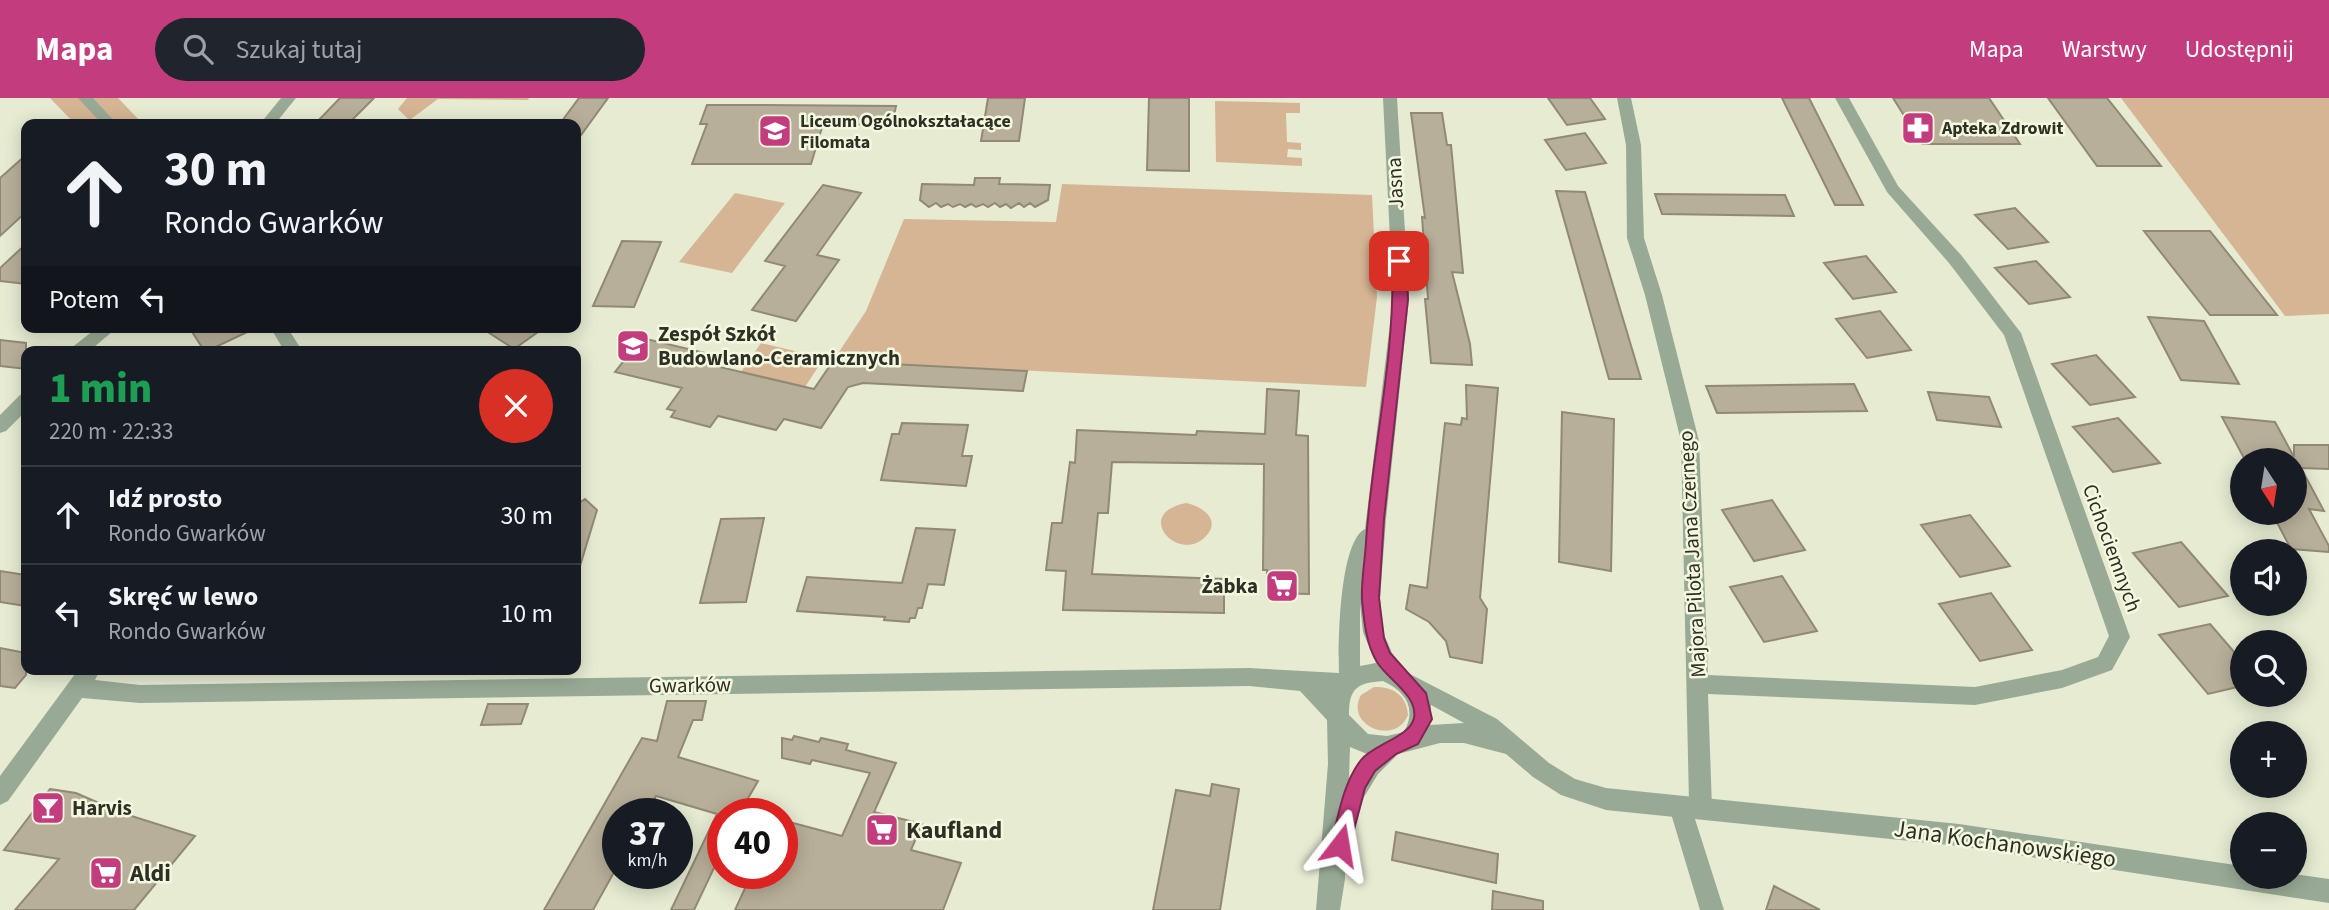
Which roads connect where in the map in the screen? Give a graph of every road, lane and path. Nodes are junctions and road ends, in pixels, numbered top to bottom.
1 (85, 98) edge
2 (289, 98) edge
3 (1390, 98) edge
4 (1624, 98) edge
5 (1842, 98) edge
6 (105, 119) edge
7 (271, 119) edge
8 (102, 333) edge
9 (83, 346) edge
10 (21, 405) edge
11 (0, 426) edge
12 (1376, 519) junction
13 (86, 675) edge
14 (1402, 680) junction
15 (1349, 681) junction
16 (1305, 682) junction
17 (1699, 684) junction
18 (75, 688) junction
19 (1338, 716) junction
20 (1401, 743) junction
21 (1513, 748) junction
22 (0, 794) edge
23 (1691, 807) junction
24 (2329, 891) edge
25 (1329, 901) edge
26 (1712, 910) edge

1 - 6 street
2 - 7 street
3 - 12 street, Jasna
4 - 17 street, Majora Pilota Jana Czernego
5 - 17 street, Cichociemnych
8 - 9 street
10 - 11 street
12 - 14 street, Jasna
12 - 15 street, Jasna
13 - 18 street
14 - 15 street
14 - 20 street
14 - 21 street, Jana Kochanowskiego
15 - 16 street, Gwarków
15 - 19 street
16 - 18 street, Gwarków
16 - 19 street
17 - 23 street, Majora Pilota Jana Czernego
18 - 22 street
19 - 20 street
19 - 25 street
20 - 21 street, Jana Kochanowskiego
20 - 25 street
21 - 23 street, Jana Kochanowskiego
23 - 24 street, Jana Kochanowskiego
23 - 26 street

